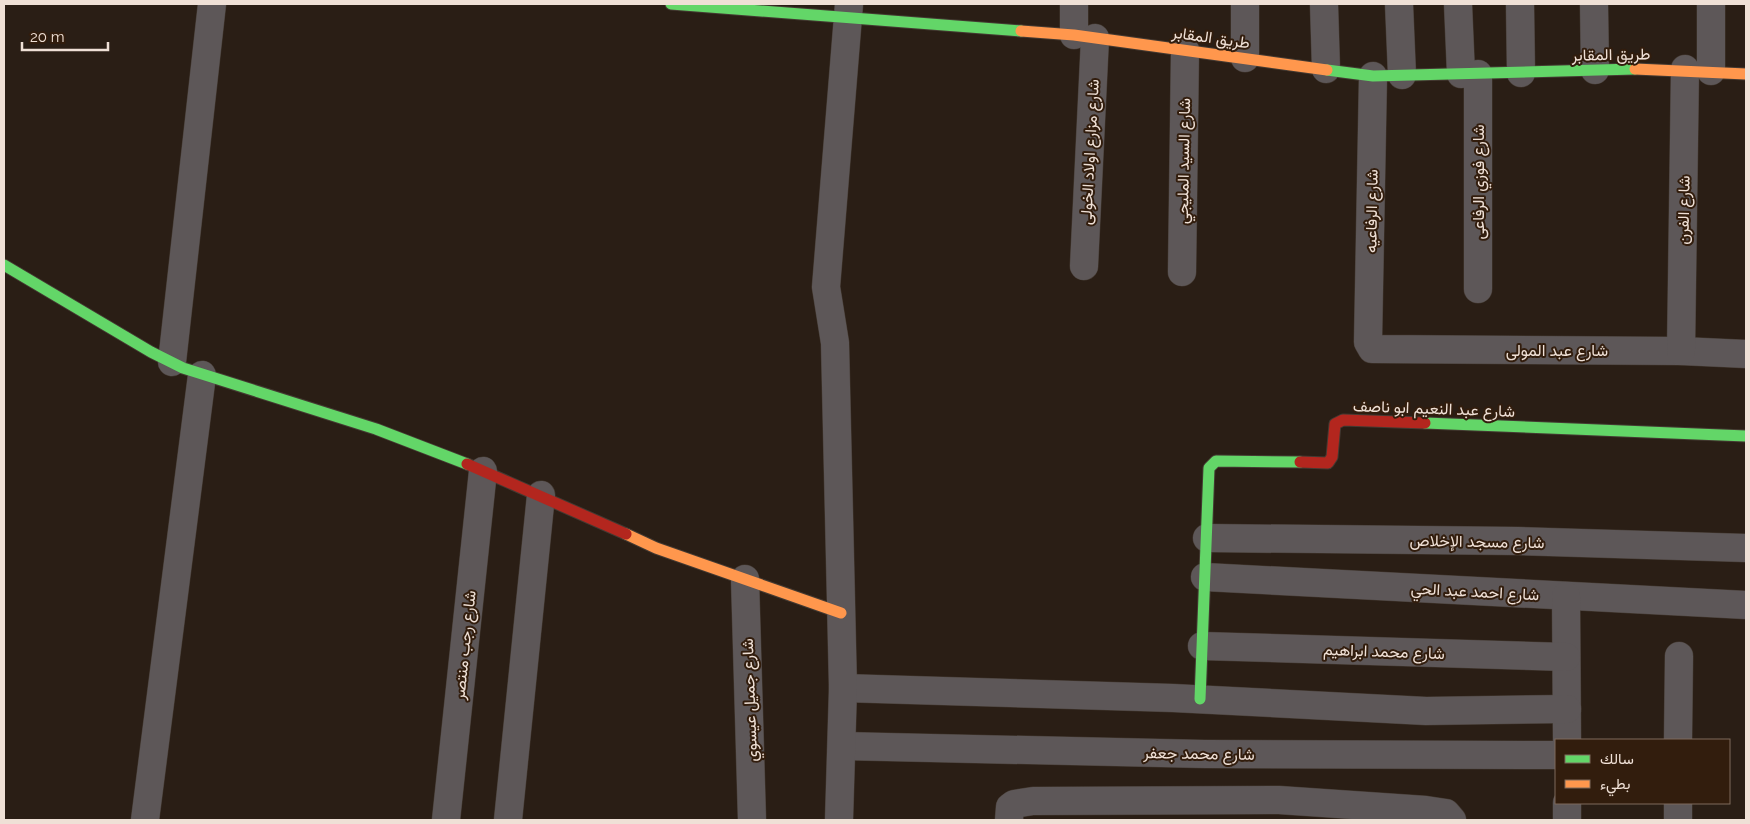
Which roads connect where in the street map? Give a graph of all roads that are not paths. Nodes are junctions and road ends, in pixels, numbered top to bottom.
1 (212, 4) edge
2 (671, 4) edge
3 (1074, 4) edge
4 (1245, 4) edge
5 (1324, 4) edge
6 (1400, 4) edge
7 (1458, 4) edge
8 (1520, 4) edge
9 (1594, 4) edge
10 (1711, 4) edge
11 (849, 11) edge
12 (1084, 36) junction
13 (1185, 50) junction
14 (1245, 58) junction
15 (1326, 69) junction
16 (1685, 69) junction
17 (1595, 70) junction
18 (1711, 71) junction
19 (1521, 73) junction
20 (1470, 74) junction
21 (1746, 74) edge
22 (1402, 75) junction
23 (1373, 76) junction
24 (4, 265) edge
25 (1084, 266) dead end
26 (1182, 272) dead end
27 (1478, 290) dead end
28 (1369, 346) joint
29 (1681, 351) junction
30 (1746, 354) edge
31 (172, 362) junction
32 (202, 375) junction
33 (1746, 436) edge
34 (483, 471) junction
35 (541, 495) junction
36 (1207, 538) junction
37 (1746, 548) edge
38 (1205, 577) junction
39 (745, 579) junction
40 (1566, 596) junction
41 (1746, 605) edge
42 (841, 613) junction
43 (1202, 646) junction
44 (1566, 656) junction
45 (1679, 656) dead end
46 (843, 688) junction
47 (1200, 699) junction
48 (1567, 709) junction
49 (1567, 739) edge
50 (1678, 739) edge
51 (842, 746) junction
52 (1555, 755) edge
53 (1567, 804) edge
54 (1678, 804) edge
55 (145, 820) edge
56 (446, 820) edge
57 (508, 820) edge
58 (752, 820) edge
59 (839, 820) edge
60 (1009, 820) edge
61 (1452, 820) edge
62 (1567, 820) edge
63 (1678, 820) edge

1 - 31 street
2 - 11 street, طريق المقابر
3 - 12 street, شارع مزارع اولاد الخولى
4 - 14 street
5 - 15 street
6 - 22 street
7 - 20 street, شارع فوزي الرفاعى
8 - 19 street
9 - 17 street
10 - 18 street
11 - 12 street, طريق المقابر
11 - 42 street
12 - 13 street, طريق المقابر
12 - 25 street, شارع مزارع اولاد الخولى
13 - 14 street, طريق المقابر
13 - 26 street, شارع السيد المليجي
14 - 15 street, طريق المقابر
15 - 23 street, طريق المقابر
16 - 17 street, طريق المقابر
16 - 18 street, طريق المقابر
16 - 29 street, شارع الفرن
17 - 19 street, طريق المقابر
18 - 21 street, طريق المقابر
19 - 20 street, طريق المقابر
20 - 22 street, طريق المقابر
20 - 27 street, شارع فوزي الرفاعى
22 - 23 street, طريق المقابر
23 - 28 street, شارع الرفاعيه
24 - 31 street
28 - 29 street, شارع عبد المولى
29 - 30 street, شارع عبد المولى
31 - 32 street
32 - 34 street
32 - 55 street
33 - 36 street, شارع عبد النعيم ابو ناصف
34 - 35 street
34 - 56 street, شارع رجب منتصر
35 - 39 street
35 - 57 street
36 - 37 street, شارع مسجد الإخلاص
36 - 38 street, شارع عبد النعيم ابو ناصف
38 - 40 street, شارع احمد عبد الحي
38 - 43 street, شارع عبد النعيم ابو ناصف
39 - 42 street
39 - 58 street, شارع جميل عيسوي
40 - 41 street, شارع احمد عبد الحي
40 - 44 street
42 - 46 street
43 - 44 street, شارع محمد ابراهيم
43 - 47 street, شارع عبد النعيم ابو ناصف
44 - 48 street
45 - 50 street
46 - 47 street
46 - 51 street
47 - 48 street
48 - 49 street
51 - 52 street, شارع محمد جعفر
51 - 59 street
53 - 62 street
54 - 63 street
60 - 61 street

